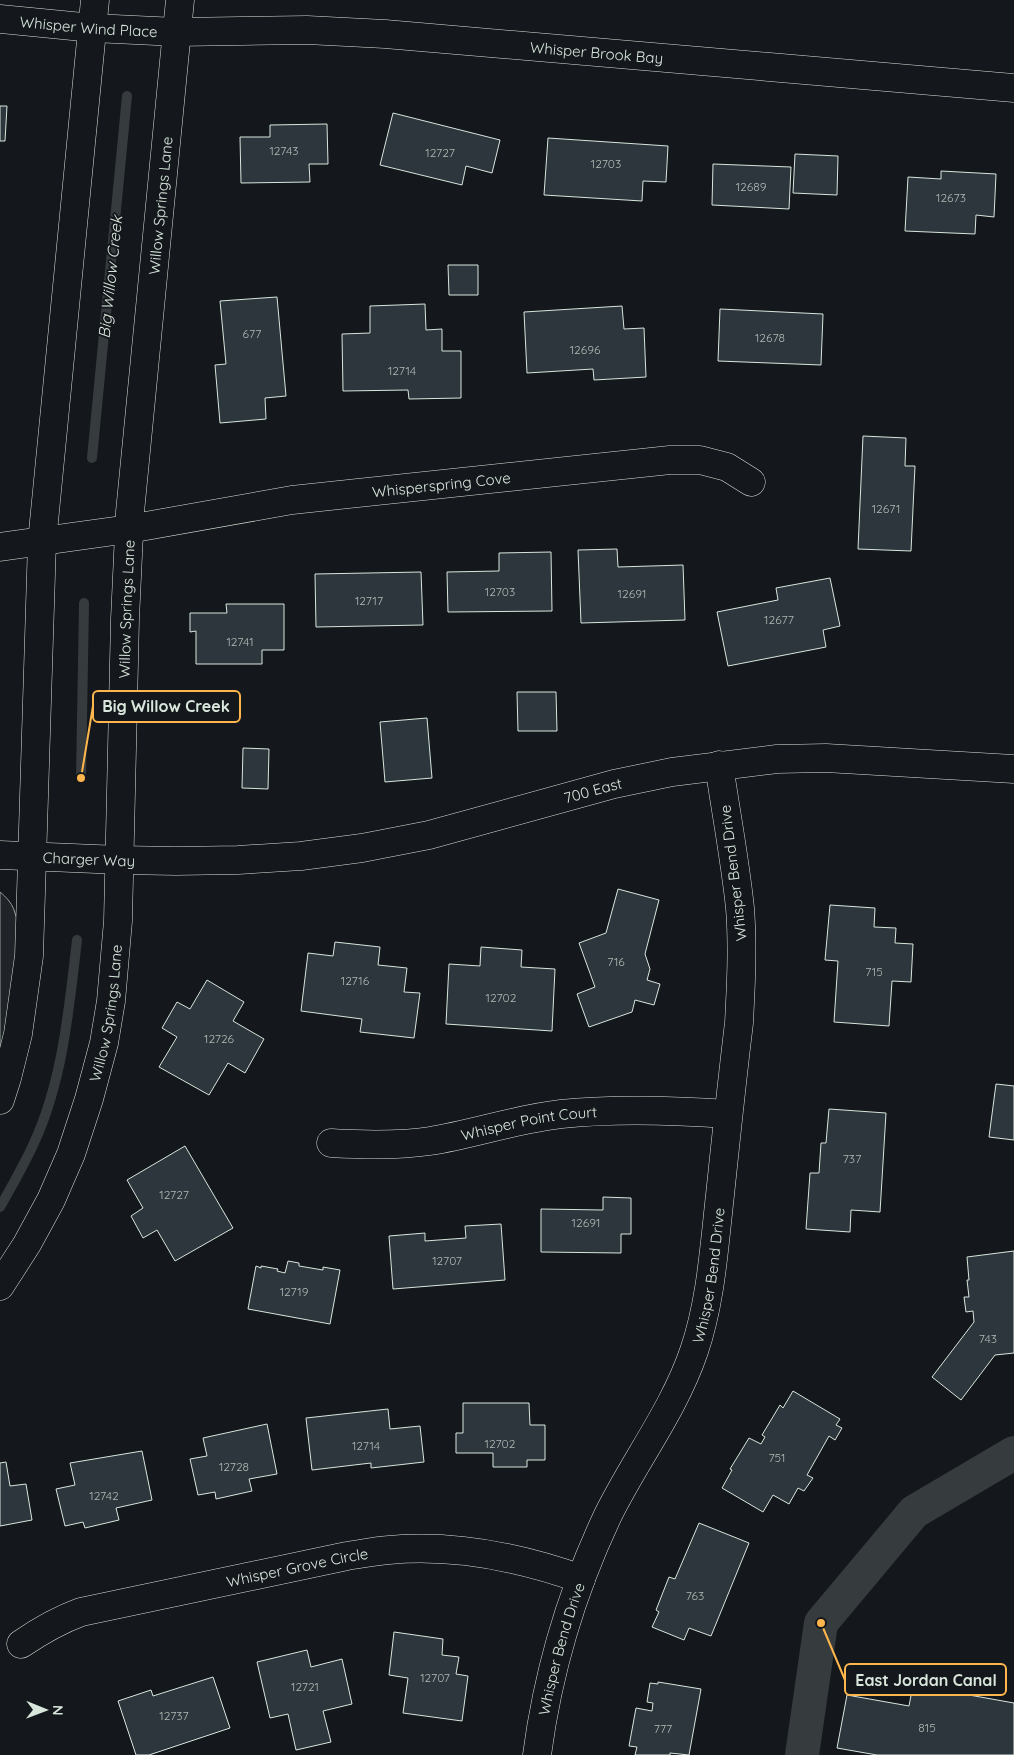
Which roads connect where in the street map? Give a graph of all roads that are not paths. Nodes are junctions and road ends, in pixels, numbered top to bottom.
1 (95, 0) edge
2 (180, 0) edge
3 (0, 19) edge
4 (93, 28) junction
5 (177, 32) junction
6 (1014, 88) edge
7 (751, 482) dead end
8 (129, 529) junction
9 (42, 542) junction
10 (0, 547) edge
11 (719, 765) junction
12 (1014, 769) edge
13 (0, 855) edge
14 (33, 856) junction
15 (120, 860) junction
16 (176, 861) joint
17 (0, 1100) edge
18 (728, 1114) junction
19 (331, 1143) dead end
20 (0, 1286) edge
21 (581, 1579) junction
22 (21, 1644) dead end
23 (537, 1755) edge

1 - 4 street
2 - 5 street, Willow Springs Lane
3 - 4 street, Whisper Wind Place
4 - 5 street, Whisper Wind Place
4 - 9 street
5 - 6 street, Whisper Brook Bay
5 - 8 street, Willow Springs Lane
7 - 8 street, Whisperspring Cove
8 - 9 street, Whisperspring Cove
8 - 15 street, Willow Springs Lane
9 - 10 street, Whisperspring Cove
9 - 14 street
11 - 12 street, 700 East
11 - 16 street, 700 East
11 - 18 street, Whisper Bend Drive
13 - 14 street, Charger Way
14 - 15 street, Charger Way
14 - 17 street
15 - 16 street, Charger Way
15 - 20 street, Willow Springs Lane
18 - 19 street, Whisper Point Court
18 - 21 street, Whisper Bend Drive
21 - 22 street, Whisper Grove Circle
21 - 23 street, Whisper Bend Drive

